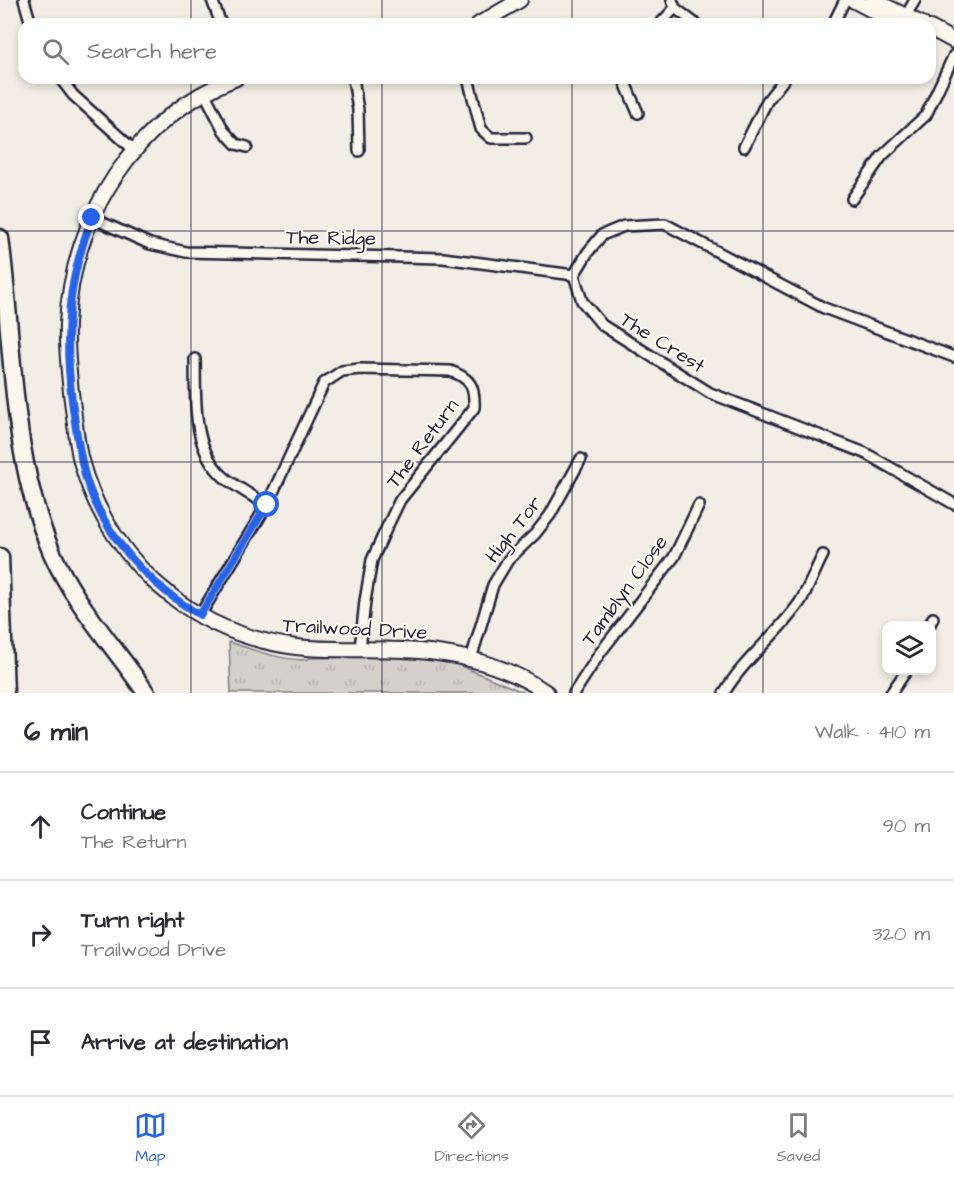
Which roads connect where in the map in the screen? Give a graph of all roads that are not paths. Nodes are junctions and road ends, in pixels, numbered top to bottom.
1 (24, 0) edge
2 (212, 0) edge
3 (520, 0) edge
4 (845, 0) edge
5 (853, 0) edge
6 (873, 0) edge
7 (915, 0) edge
8 (674, 4) edge
9 (28, 18) edge
10 (219, 18) edge
11 (489, 18) edge
12 (664, 18) edge
13 (689, 18) edge
14 (835, 18) edge
15 (895, 18) edge
16 (898, 18) edge
17 (904, 18) edge
18 (936, 32) edge
19 (936, 42) edge
20 (954, 42) edge
21 (954, 50) edge
22 (954, 55) edge
23 (65, 84) edge
24 (222, 84) edge
25 (354, 84) edge
26 (470, 84) edge
27 (626, 84) edge
28 (780, 84) edge
29 (204, 92) junction
30 (638, 113) dead end
31 (526, 138) dead end
32 (246, 147) dead end
33 (744, 147) dead end
34 (134, 150) junction
35 (359, 151) dead end
36 (852, 199) dead end
37 (92, 218) junction
38 (0, 238) edge
39 (574, 275) junction
40 (954, 357) edge
41 (195, 359) dead end
42 (581, 459) dead end
43 (954, 504) edge
44 (267, 505) junction
45 (699, 505) dead end
46 (823, 555) dead end
47 (0, 557) edge
48 (200, 615) junction
49 (360, 649) junction
50 (471, 659) junction
51 (904, 675) edge
52 (5, 693) edge
53 (146, 693) edge
54 (548, 693) edge
55 (574, 693) edge
56 (724, 693) edge
57 (891, 693) edge

1 - 9 street
2 - 10 street
3 - 11 street
4 - 14 street
5 - 15 street
6 - 16 street
7 - 17 street
8 - 12 street
8 - 13 street
18 - 20 street
19 - 21 street
22 - 36 street
23 - 34 street
24 - 29 street, Trailwood Drive
25 - 35 street
26 - 31 street
27 - 30 street
28 - 33 street
29 - 32 street
29 - 34 street, Trailwood Drive
34 - 37 street, Trailwood Drive
37 - 39 street, The Ridge
37 - 48 street, Trailwood Drive
38 - 53 highway
39 - 40 street
39 - 43 street, The Crest
41 - 44 street
42 - 50 street, High Tor
44 - 48 street, The Return
44 - 49 street, The Return
45 - 55 street, Tamblyn Close
46 - 56 street
47 - 52 highway
48 - 49 street, Trailwood Drive
49 - 50 street, Trailwood Drive
50 - 54 street, Trailwood Drive
51 - 57 street

